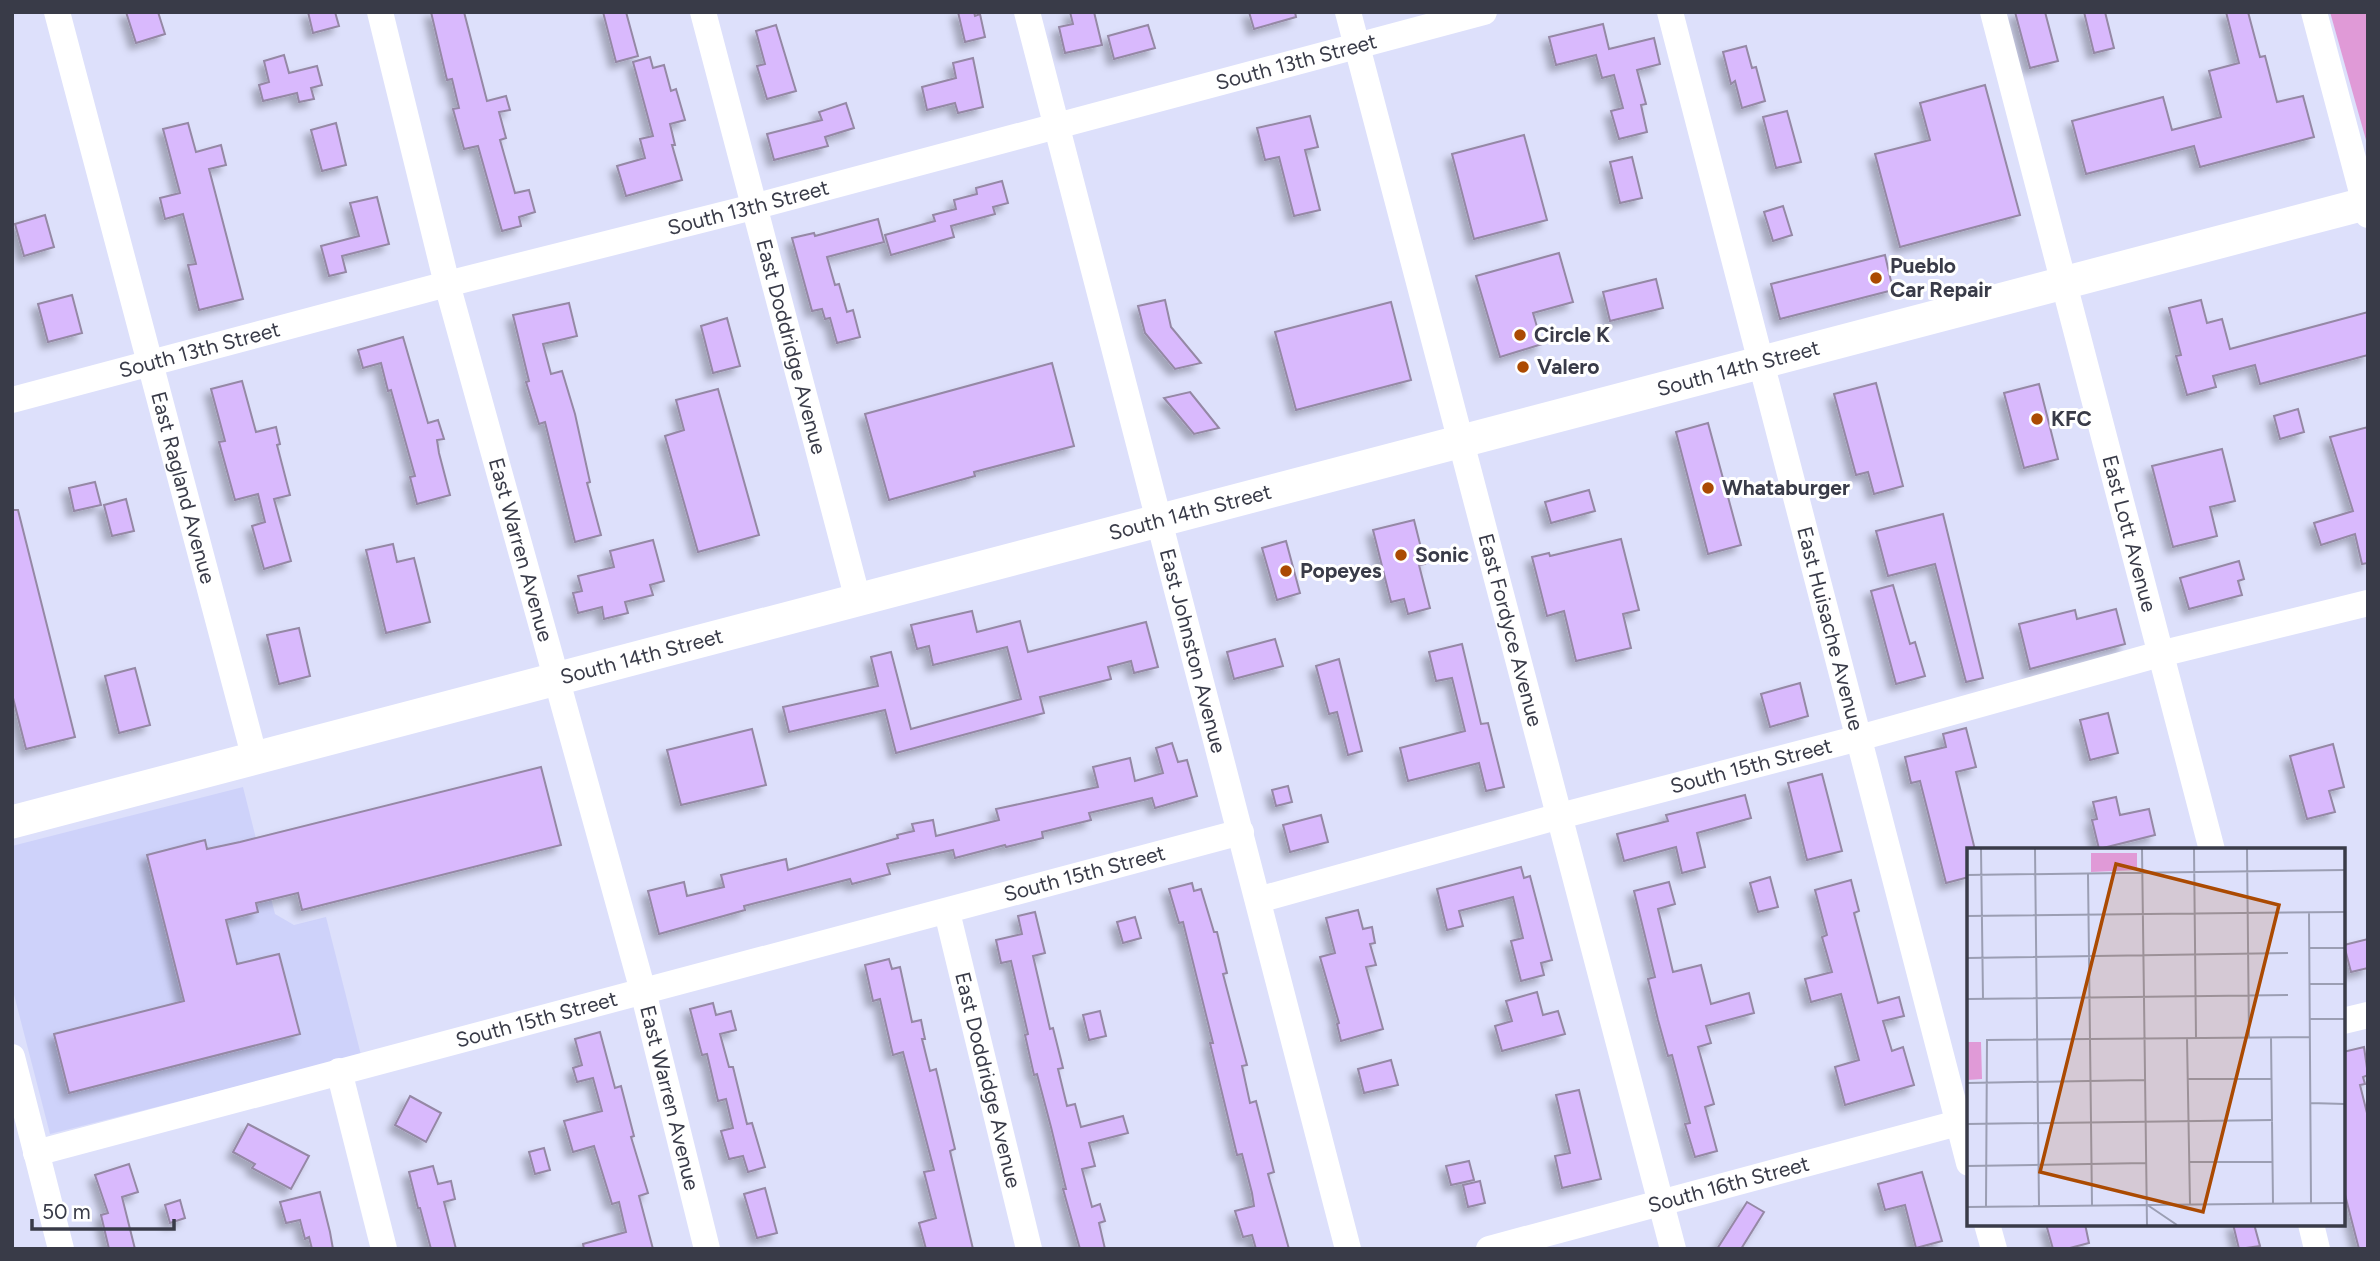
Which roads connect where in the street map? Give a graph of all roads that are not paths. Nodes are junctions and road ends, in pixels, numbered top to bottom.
1 (57, 12) edge
2 (380, 12) edge
3 (703, 12) edge
4 (1027, 12) edge
5 (1348, 12) edge
6 (1484, 12) edge
7 (1670, 12) edge
8 (1993, 12) edge
9 (2314, 12) edge
10 (1356, 46) junction
11 (1055, 125) junction
12 (753, 207) junction
13 (2367, 207) edge
14 (2064, 283) junction
15 (447, 284) junction
16 (1760, 363) junction
17 (149, 364) junction
18 (12, 400) edge
19 (1462, 443) junction
20 (1158, 520) junction
21 (858, 600) junction
22 (2368, 603) edge
23 (2160, 654) junction
24 (558, 680) junction
25 (1859, 738) junction
26 (255, 759) junction
27 (1560, 816) junction
28 (12, 822) edge
29 (1241, 832) junction
30 (2211, 848) edge
31 (1258, 900) junction
32 (947, 912) junction
33 (643, 992) junction
34 (2368, 1015) edge
35 (2345, 1021) edge
36 (12, 1057) edge
37 (339, 1071) junction
38 (1963, 1122) edge
39 (1967, 1149) edge
40 (36, 1153) junction
41 (1661, 1203) junction
42 (1988, 1226) edge
43 (2311, 1226) edge
44 (61, 1249) edge
45 (384, 1249) edge
46 (707, 1249) edge
47 (1029, 1249) edge
48 (1348, 1249) edge
49 (1489, 1249) edge
50 (1674, 1249) edge
51 (1994, 1249) edge
52 (2317, 1249) edge

1 - 17 street, East Ragland Avenue
2 - 15 street, East Warren Avenue
3 - 12 street, East Doddridge Avenue
4 - 11 street, East Johnston Avenue
5 - 10 street, East Fordyce Avenue
6 - 10 street, South 13th Street
7 - 16 street, East Huisache Avenue
8 - 14 street, East Lott Avenue
9 - 13 street
10 - 11 street, South 13th Street
10 - 19 street, East Fordyce Avenue
11 - 12 street, South 13th Street
11 - 20 street, East Johnston Avenue
12 - 15 street, South 13th Street
12 - 21 street, East Doddridge Avenue
13 - 14 main road, South 14th Street
14 - 16 main road, South 14th Street
14 - 23 street, East Lott Avenue
15 - 17 street, South 13th Street
15 - 24 street, East Warren Avenue
16 - 19 main road, South 14th Street
16 - 25 street, East Huisache Avenue
17 - 18 street, South 13th Street
17 - 26 street, East Ragland Avenue
19 - 20 main road, South 14th Street
19 - 27 street, East Fordyce Avenue
20 - 21 main road, South 14th Street
20 - 29 street, East Johnston Avenue
21 - 24 main road, South 14th Street
22 - 23 street, South 15th Street
23 - 25 street, South 15th Street
23 - 30 street, East Lott Avenue
24 - 26 main road, South 14th Street
24 - 33 street, East Warren Avenue
25 - 27 street, South 15th Street
25 - 38 street, East Huisache Avenue
26 - 28 main road, South 14th Street
27 - 31 street, South 15th Street
27 - 41 street, East Fordyce Avenue
29 - 31 street, East Johnston Avenue
29 - 32 street, South 15th Street
31 - 48 street, East Johnston Avenue
32 - 33 street, South 15th Street
32 - 47 street, East Doddridge Avenue
33 - 37 street, South 15th Street
33 - 46 street, East Warren Avenue
34 - 35 street
36 - 40 street
37 - 40 street, South 15th Street
37 - 45 street
38 - 39 street, East Huisache Avenue
38 - 41 street, South 16th Street
40 - 44 street
41 - 49 street, South 16th Street
41 - 50 street, East Fordyce Avenue
42 - 51 street
43 - 52 street

